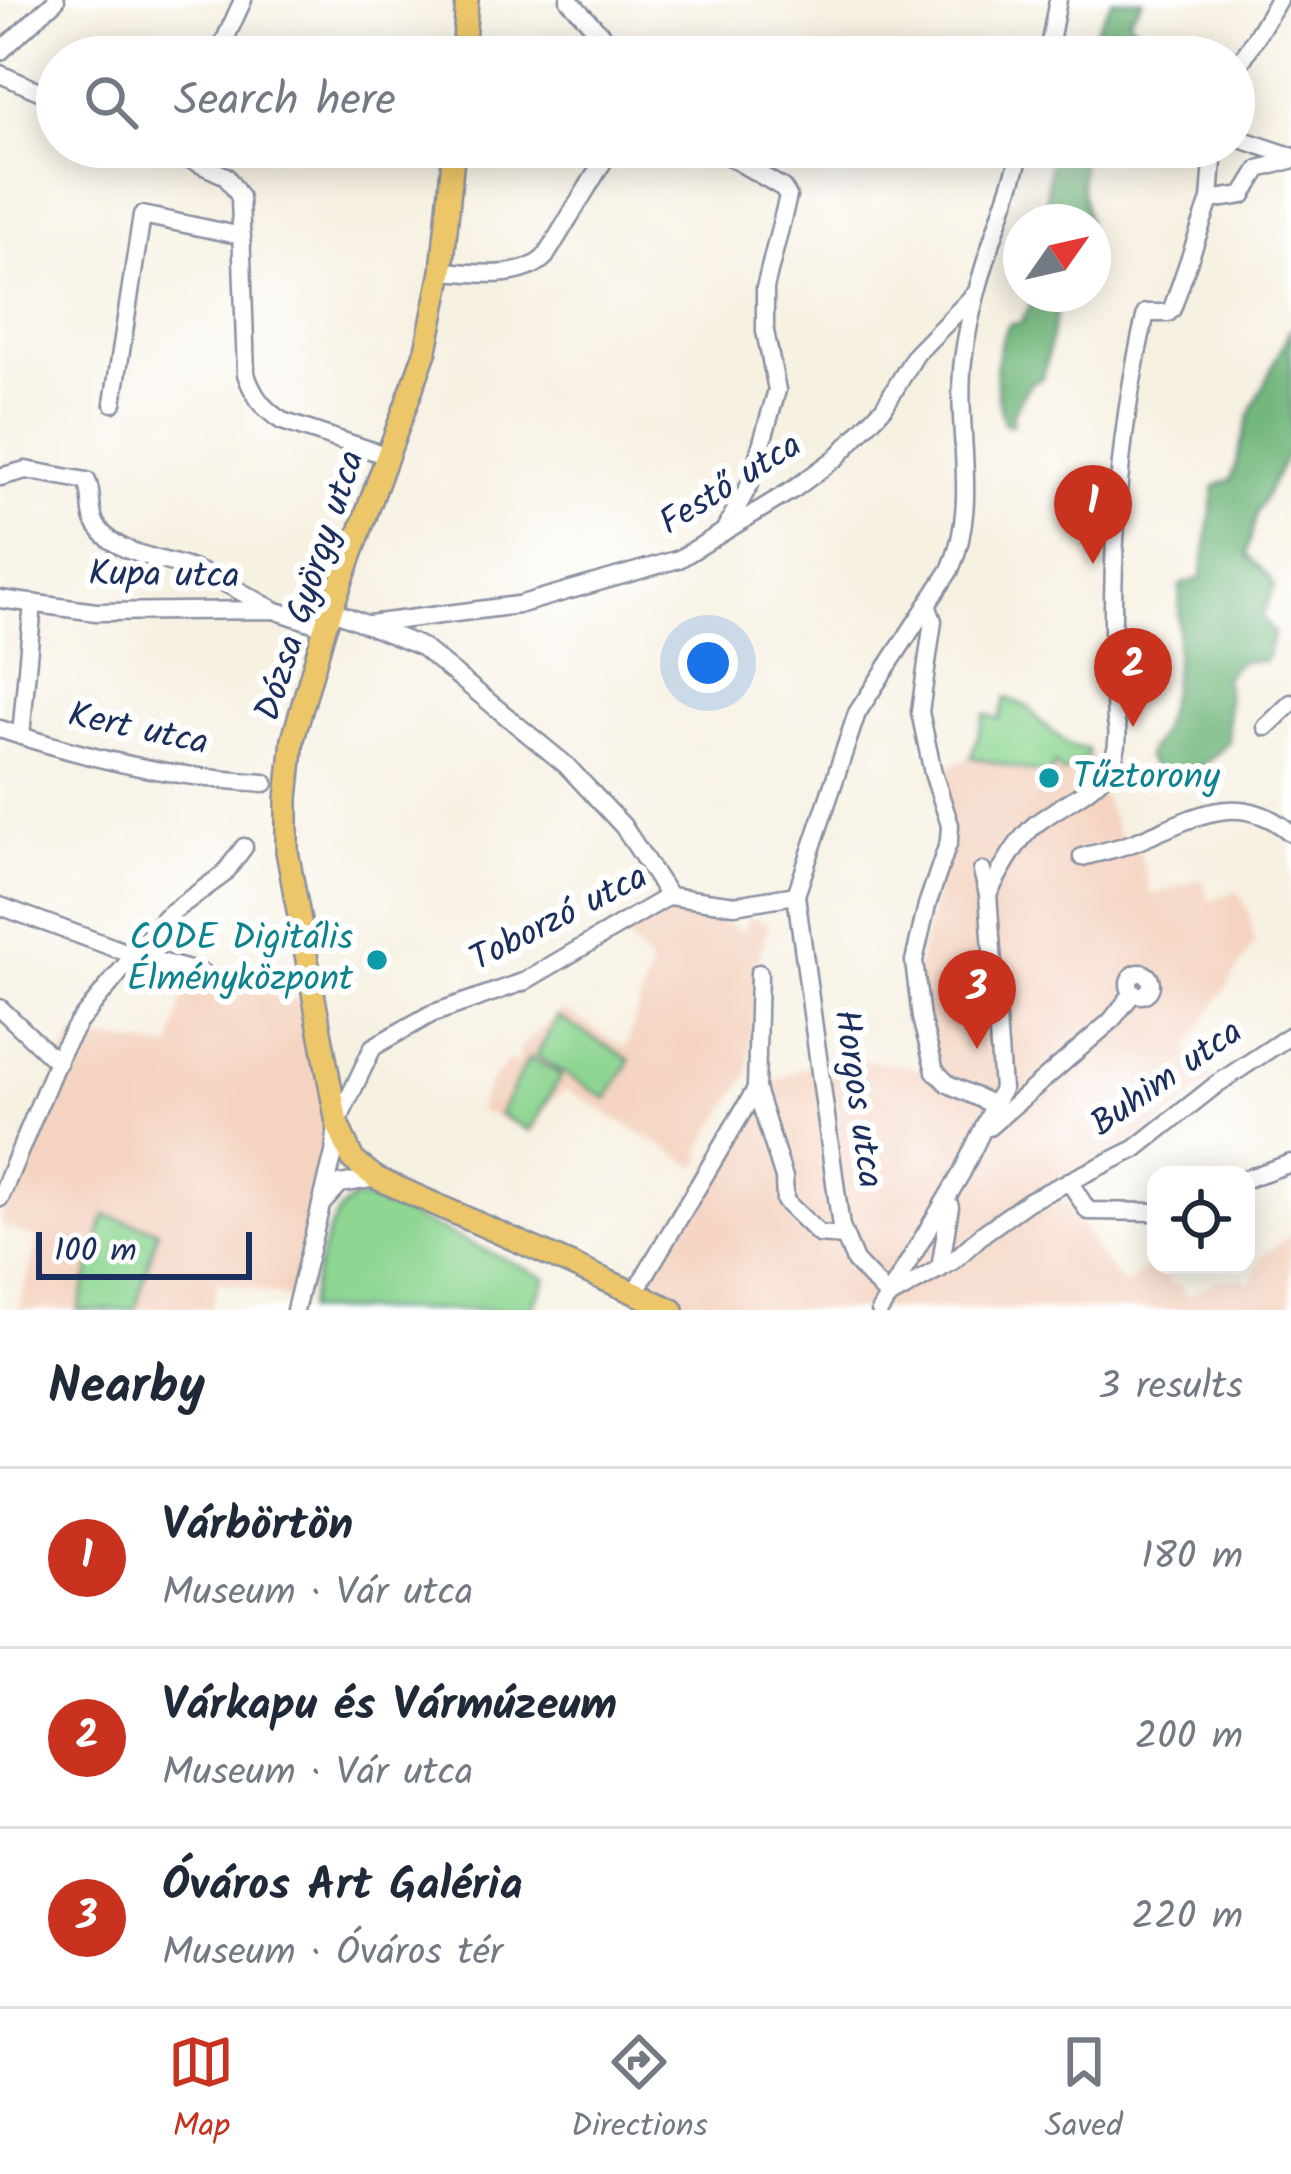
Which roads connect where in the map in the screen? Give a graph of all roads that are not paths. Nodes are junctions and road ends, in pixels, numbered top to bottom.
1 (56, 0) edge
2 (243, 0) edge
3 (467, 0) edge
4 (569, 0) edge
5 (1058, 0) edge
6 (1278, 0) edge
7 (227, 36) edge
8 (464, 36) edge
9 (602, 36) edge
10 (1051, 36) edge
11 (1255, 39) edge
12 (0, 52) edge
13 (0, 74) edge
14 (36, 90) edge
15 (1255, 145) edge
16 (1291, 158) edge
17 (210, 168) edge
18 (452, 168) edge
19 (599, 168) edge
20 (744, 168) edge
21 (1017, 168) edge
22 (1212, 168) edge
23 (1210, 200) junction
24 (242, 236) junction
25 (442, 271) junction
26 (981, 287) junction
27 (113, 403) dead end
28 (388, 456) junction
29 (0, 477) edge
30 (724, 532) junction
31 (0, 598) edge
32 (33, 603) junction
33 (927, 605) junction
34 (274, 610) junction
35 (328, 619) junction
36 (369, 625) junction
37 (1291, 704) edge
38 (1267, 728) dead end
39 (0, 729) edge
40 (21, 736) junction
41 (265, 783) dead end
42 (1291, 833) edge
43 (244, 848) dead end
44 (1082, 857) dead end
45 (796, 895) junction
46 (669, 896) junction
47 (0, 906) edge
48 (131, 954) junction
49 (759, 973) dead end
50 (204, 974) dead end
51 (1133, 993) dead end
52 (0, 1008) edge
53 (1291, 1036) edge
54 (58, 1063) junction
55 (756, 1089) junction
56 (994, 1105) junction
57 (338, 1123) junction
58 (980, 1137) junction
59 (1291, 1163) edge
60 (961, 1174) junction
61 (1255, 1177) edge
62 (376, 1178) junction
63 (1069, 1181) junction
64 (0, 1198) edge
65 (320, 1206) junction
66 (1147, 1212) edge
67 (844, 1236) junction
68 (918, 1246) junction
69 (941, 1248) junction
70 (940, 1269) junction
71 (635, 1292) junction
72 (885, 1304) edge
73 (295, 1310) edge
74 (674, 1310) edge

1 - 12 street
2 - 7 street
3 - 8 main road
4 - 9 street
5 - 10 street
6 - 11 street
13 - 14 street
15 - 16 street
16 - 23 street
17 - 24 street
18 - 25 main road, Dózsa György utca
19 - 25 street
20 - 30 street
21 - 26 street
22 - 23 street
23 - 56 street
24 - 27 street
24 - 28 street
25 - 28 main road, Dózsa György utca
26 - 30 street, Festő utca
26 - 33 street
28 - 35 main road, Dózsa György utca
29 - 34 street
30 - 36 street, Festő utca
31 - 32 street, Kupa utca
32 - 34 street, Kupa utca
32 - 40 street
33 - 45 street
33 - 56 street
34 - 35 street, Kupa utca
35 - 36 street, Kupa utca
35 - 57 main road, Dózsa György utca
36 - 46 street, Kupa utca
37 - 38 street
39 - 40 street, Kert utca
40 - 41 street, Kert utca
42 - 44 street
43 - 48 street
45 - 46 street, Toborzó utca
45 - 67 street, Horgos utca
46 - 57 street, Toborzó utca
47 - 48 street
48 - 50 street
48 - 54 street
49 - 55 street
51 - 58 street
52 - 54 street
53 - 63 street, Buhim utca
54 - 64 street
55 - 67 street
55 - 71 street
56 - 58 street
57 - 62 main road, Dózsa György utca
57 - 65 street, Toborzó utca
58 - 60 street
59 - 61 street
60 - 68 street
60 - 69 street
62 - 65 street
62 - 71 main road
63 - 66 street
63 - 70 street, Buhim utca
65 - 73 street, Toborzó utca
67 - 72 street, Horgos utca
68 - 69 street
68 - 72 street
69 - 70 street
70 - 72 street, Buhim utca
71 - 74 main road

